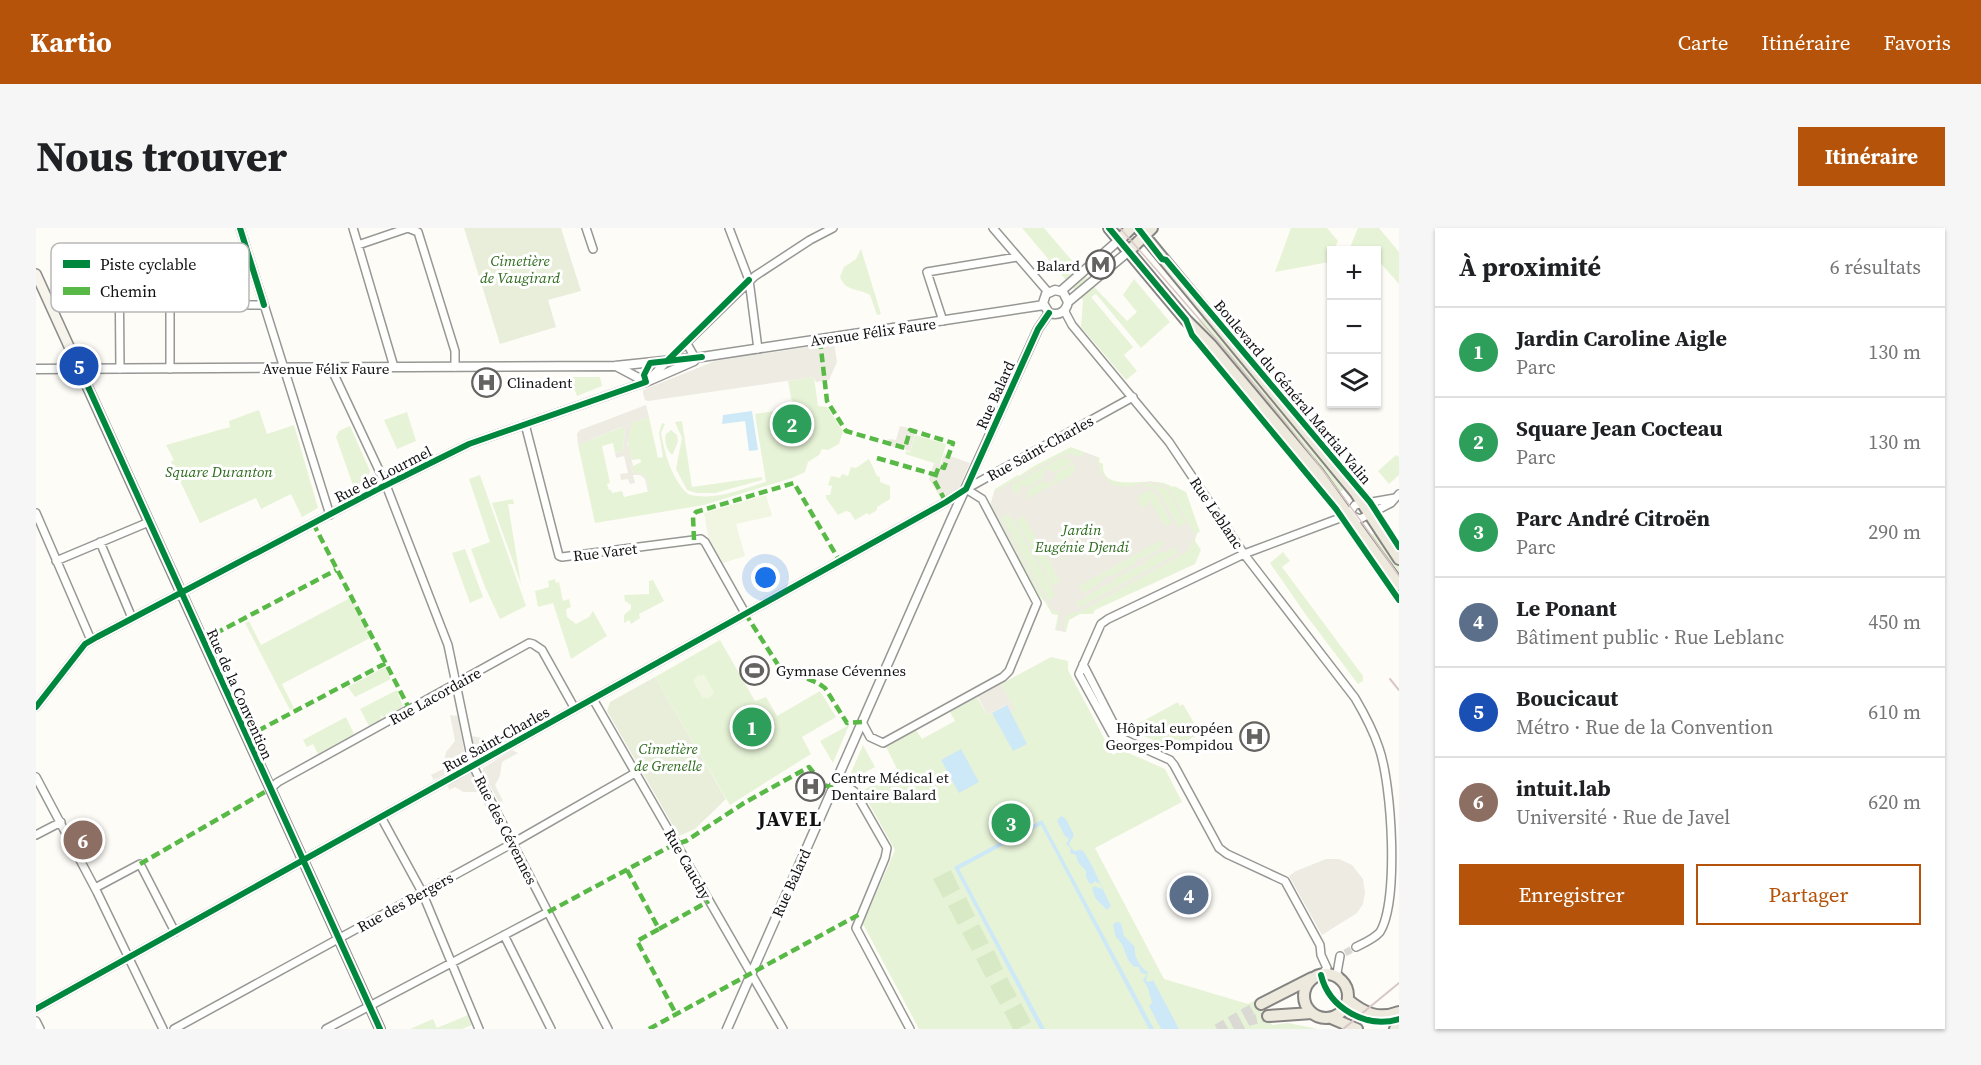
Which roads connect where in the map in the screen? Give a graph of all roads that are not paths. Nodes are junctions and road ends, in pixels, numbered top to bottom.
1 (240, 228) edge
2 (353, 228) edge
3 (408, 228) edge
4 (586, 228) edge
5 (729, 228) edge
6 (833, 228) edge
7 (993, 228) edge
8 (1109, 228) edge
9 (1131, 228) edge
10 (1145, 231) edge
11 (1119, 240) junction
12 (245, 243) edge
13 (358, 244) junction
14 (593, 249) dead end
15 (1129, 251) junction
16 (249, 257) edge
17 (1017, 257) junction
18 (37, 277) edge
19 (749, 280) junction
20 (1061, 291) junction
21 (1048, 292) junction
22 (51, 305) edge
23 (249, 305) edge
24 (264, 305) junction
25 (1066, 306) junction
26 (1046, 309) junction
27 (54, 312) edge
28 (120, 312) edge
29 (170, 312) edge
30 (943, 321) junction
31 (686, 342) junction
32 (758, 349) junction
33 (699, 358) junction
34 (667, 361) junction
35 (650, 363) junction
36 (615, 366) junction
37 (394, 367) junction
38 (455, 367) junction
39 (283, 368) junction
40 (331, 368) junction
41 (36, 369) edge
42 (80, 369) junction
43 (120, 369) junction
44 (170, 369) junction
45 (646, 382) junction
46 (1133, 398) junction
47 (525, 424) junction
48 (386, 485) junction
49 (966, 489) junction
50 (1398, 498) edge
51 (1370, 507) junction
52 (36, 513) edge
53 (1348, 514) junction
54 (330, 515) junction
55 (149, 522) junction
56 (100, 542) junction
57 (1244, 554) junction
58 (1399, 559) edge
59 (56, 561) junction
60 (1399, 585) edge
61 (181, 592) junction
62 (745, 613) junction
63 (132, 618) junction
64 (91, 640) junction
65 (455, 684) junction
66 (593, 699) junction
67 (36, 707) edge
68 (575, 709) junction
69 (862, 722) junction
70 (473, 766) junction
71 (635, 772) junction
72 (36, 777) edge
73 (833, 788) junction
74 (270, 789) junction
75 (381, 817) junction
76 (61, 822) junction
77 (36, 836) edge
78 (513, 843) junction
79 (302, 860) junction
80 (95, 888) junction
81 (422, 892) junction
82 (548, 912) junction
83 (175, 932) junction
84 (504, 935) junction
85 (340, 938) junction
86 (1356, 947) tunnel mouth
87 (129, 957) junction
88 (451, 962) junction
89 (1321, 973) junction
90 (751, 974) junction
91 (1342, 981) junction
92 (1348, 1000) junction
93 (1262, 1004) tunnel mouth
94 (370, 1005) junction
95 (36, 1009) edge
96 (1398, 1012) edge
97 (1312, 1013) junction
98 (1268, 1016) tunnel mouth
99 (1331, 1018) junction
100 (36, 1021) edge
101 (40, 1029) edge
102 (163, 1029) edge
103 (174, 1029) edge
104 (326, 1029) edge
105 (380, 1029) edge
106 (479, 1029) edge
107 (551, 1029) edge
108 (608, 1029) edge
109 (727, 1029) edge
110 (783, 1029) edge
111 (910, 1029) edge
112 (1357, 1029) edge

1 - 12 street
2 - 13 street
3 - 13 street
3 - 38 street
4 - 14 street
5 - 19 street
6 - 19 street, Rue de Lourmel
7 - 17 street
8 - 11 main road
9 - 11 main road
10 - 15 main road
10 - 51 main road, Boulevard du Général Martial Valin
11 - 15 main road
11 - 20 street
13 - 37 street
15 - 25 street
15 - 53 main road
16 - 24 street
17 - 21 street
17 - 30 street
18 - 22 main road, Rue de la Convention
19 - 31 street, Rue de Lourmel
19 - 32 street
20 - 21 street
20 - 25 street
21 - 26 street
23 - 24 street
24 - 39 street
25 - 26 street
25 - 46 street, Rue Leblanc
26 - 30 street, Avenue Félix Faure
26 - 49 street, Rue Balard
27 - 42 main road, Rue de la Convention
28 - 43 street
29 - 44 street
30 - 32 street, Avenue Félix Faure
31 - 33 street
31 - 34 street, Rue de Lourmel
32 - 33 street, Avenue Félix Faure
33 - 34 street, Avenue Félix Faure
33 - 45 street, Avenue Félix Faure
34 - 35 street, Avenue Félix Faure
34 - 45 street, Rue de Lourmel
35 - 36 street, Avenue Félix Faure
35 - 45 street
36 - 38 street, Avenue Félix Faure
36 - 45 street, Avenue Félix Faure
37 - 38 street, Avenue Félix Faure
37 - 40 street, Avenue Félix Faure
39 - 40 street, Avenue Félix Faure
39 - 44 street, Avenue Félix Faure
39 - 54 street
40 - 48 street, Rue des Cévennes
41 - 42 street, Avenue Félix Faure
42 - 43 street, Avenue Félix Faure
42 - 55 main road, Rue de la Convention
43 - 44 street, Avenue Félix Faure
45 - 47 street, Rue de Lourmel
46 - 49 street, Rue Saint-Charles
46 - 57 street, Rue Leblanc
47 - 48 street, Rue de Lourmel
47 - 62 street, Rue Varet
48 - 54 street, Rue de Lourmel
48 - 65 street, Rue des Cévennes
49 - 62 street, Rue Saint-Charles
49 - 69 street, Rue Balard
49 - 69 street
50 - 51 street
51 - 53 street, Boulevard du Général Martial Valin
51 - 53 street
51 - 58 main road, Boulevard du Général Martial Valin
52 - 59 street
53 - 57 street
53 - 60 main road
54 - 61 street, Rue de Lourmel
55 - 56 street
55 - 61 main road, Rue de la Convention
56 - 59 street
56 - 63 street
57 - 86 street
57 - 89 street, Rue Leblanc
59 - 64 street
61 - 63 street, Rue de Lourmel
61 - 74 main road, Rue de la Convention
62 - 66 street, Rue Saint-Charles
63 - 64 street, Rue de Lourmel
64 - 67 street, Rue de Lourmel
65 - 68 street, Rue Lacordaire
65 - 70 street, Rue des Cévennes
65 - 74 street, Rue Lacordaire
66 - 68 street, Rue Saint-Charles
66 - 71 street, Rue Cauchy
68 - 70 street, Rue Saint-Charles
69 - 73 street, Rue Balard
70 - 75 street, Rue Saint-Charles
70 - 78 street, Rue des Cévennes
71 - 78 street, Rue des Bergers
71 - 90 street, Rue Cauchy
72 - 76 street
73 - 90 street, Rue Balard
73 - 111 street
74 - 79 main road, Rue de la Convention
75 - 79 street, Rue Saint-Charles
75 - 81 street
76 - 77 street
76 - 80 street
78 - 81 street, Rue des Bergers
78 - 82 street, Rue des Cévennes
79 - 83 street, Rue Saint-Charles
79 - 85 main road, Rue de la Convention
80 - 83 street
80 - 87 street
81 - 85 street, Rue des Bergers
81 - 88 street
82 - 84 street
82 - 108 street, Rue des Cévennes
83 - 87 street, Rue Saint-Charles
84 - 88 street
84 - 107 street
85 - 94 main road, Rue de la Convention
85 - 103 street, Rue des Bergers
87 - 95 street, Rue Saint-Charles
87 - 102 street
88 - 94 street
88 - 106 street
89 - 91 main road
89 - 91 street
89 - 93 main road
89 - 97 main road
90 - 109 street, Rue Balard
90 - 110 street, Rue Cauchy
91 - 92 main road
92 - 96 main road
92 - 99 main road
94 - 104 street
94 - 105 main road, Rue de la Convention
97 - 98 main road
97 - 99 main road
99 - 112 main road
100 - 101 street

